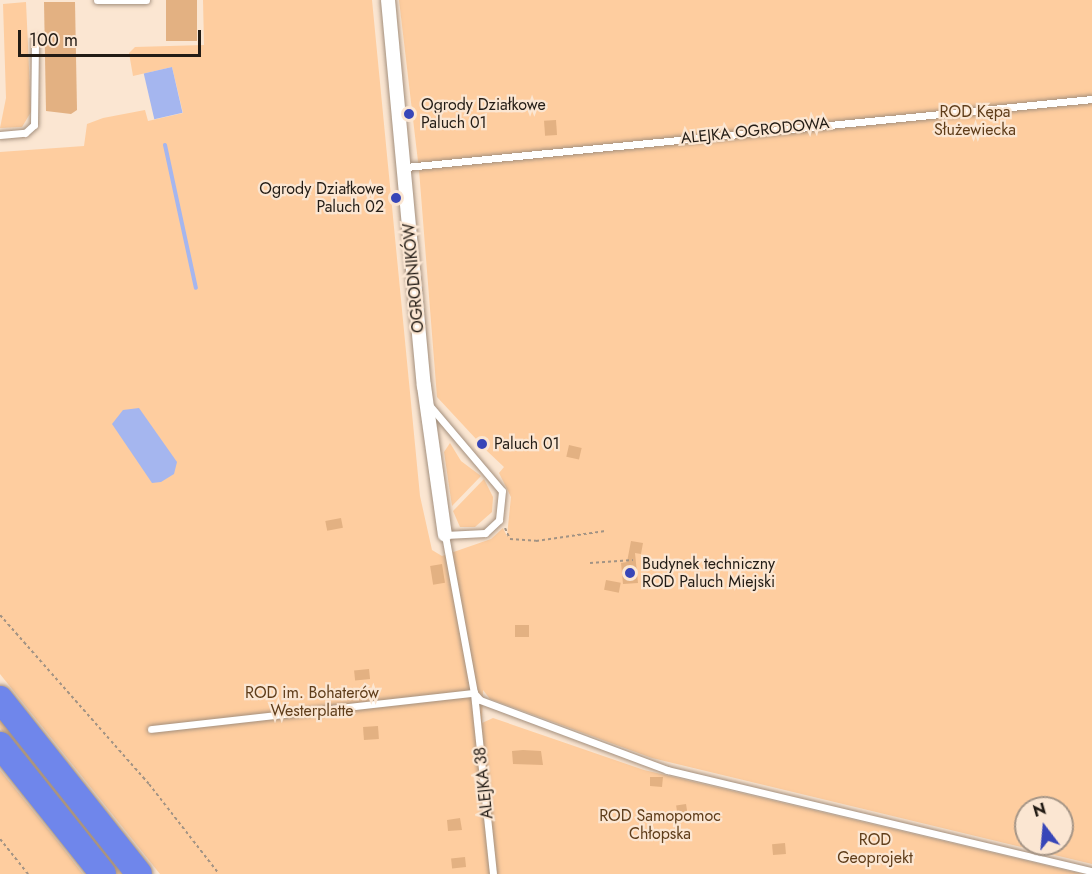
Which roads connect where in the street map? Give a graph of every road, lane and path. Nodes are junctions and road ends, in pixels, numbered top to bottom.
1 (97, 0) edge
2 (146, 0) edge
3 (388, 0) edge
4 (35, 38) dead end
5 (1092, 99) edge
6 (0, 135) edge
7 (412, 166) junction
8 (424, 386) junction
9 (604, 531) dead end
10 (445, 535) junction
11 (508, 535) dead end
12 (448, 556) joint
13 (633, 560) dead end
14 (590, 563) dead end
15 (0, 615) edge
16 (474, 693) junction
17 (0, 699) edge
18 (151, 729) dead end
19 (0, 745) edge
20 (0, 839) edge
21 (1092, 871) edge
22 (28, 874) edge
23 (103, 874) edge
24 (139, 874) edge
25 (219, 874) edge
26 (494, 874) edge

1 - 2 lane
3 - 7 street, OGRODNIKÓW
4 - 6 lane
5 - 7 lane, ALEJKA OGRODOWA
7 - 8 street, OGRODNIKÓW
8 - 10 street, OGRODNIKÓW
8 - 10 lane
9 - 11 path
10 - 12 lane, OGRODNIKÓW
12 - 16 lane, ALEJKA 38
13 - 14 path
15 - 25 path
16 - 18 lane
16 - 21 lane
16 - 26 lane, ALEJKA 38
17 - 24 highway
19 - 23 highway
20 - 22 path

